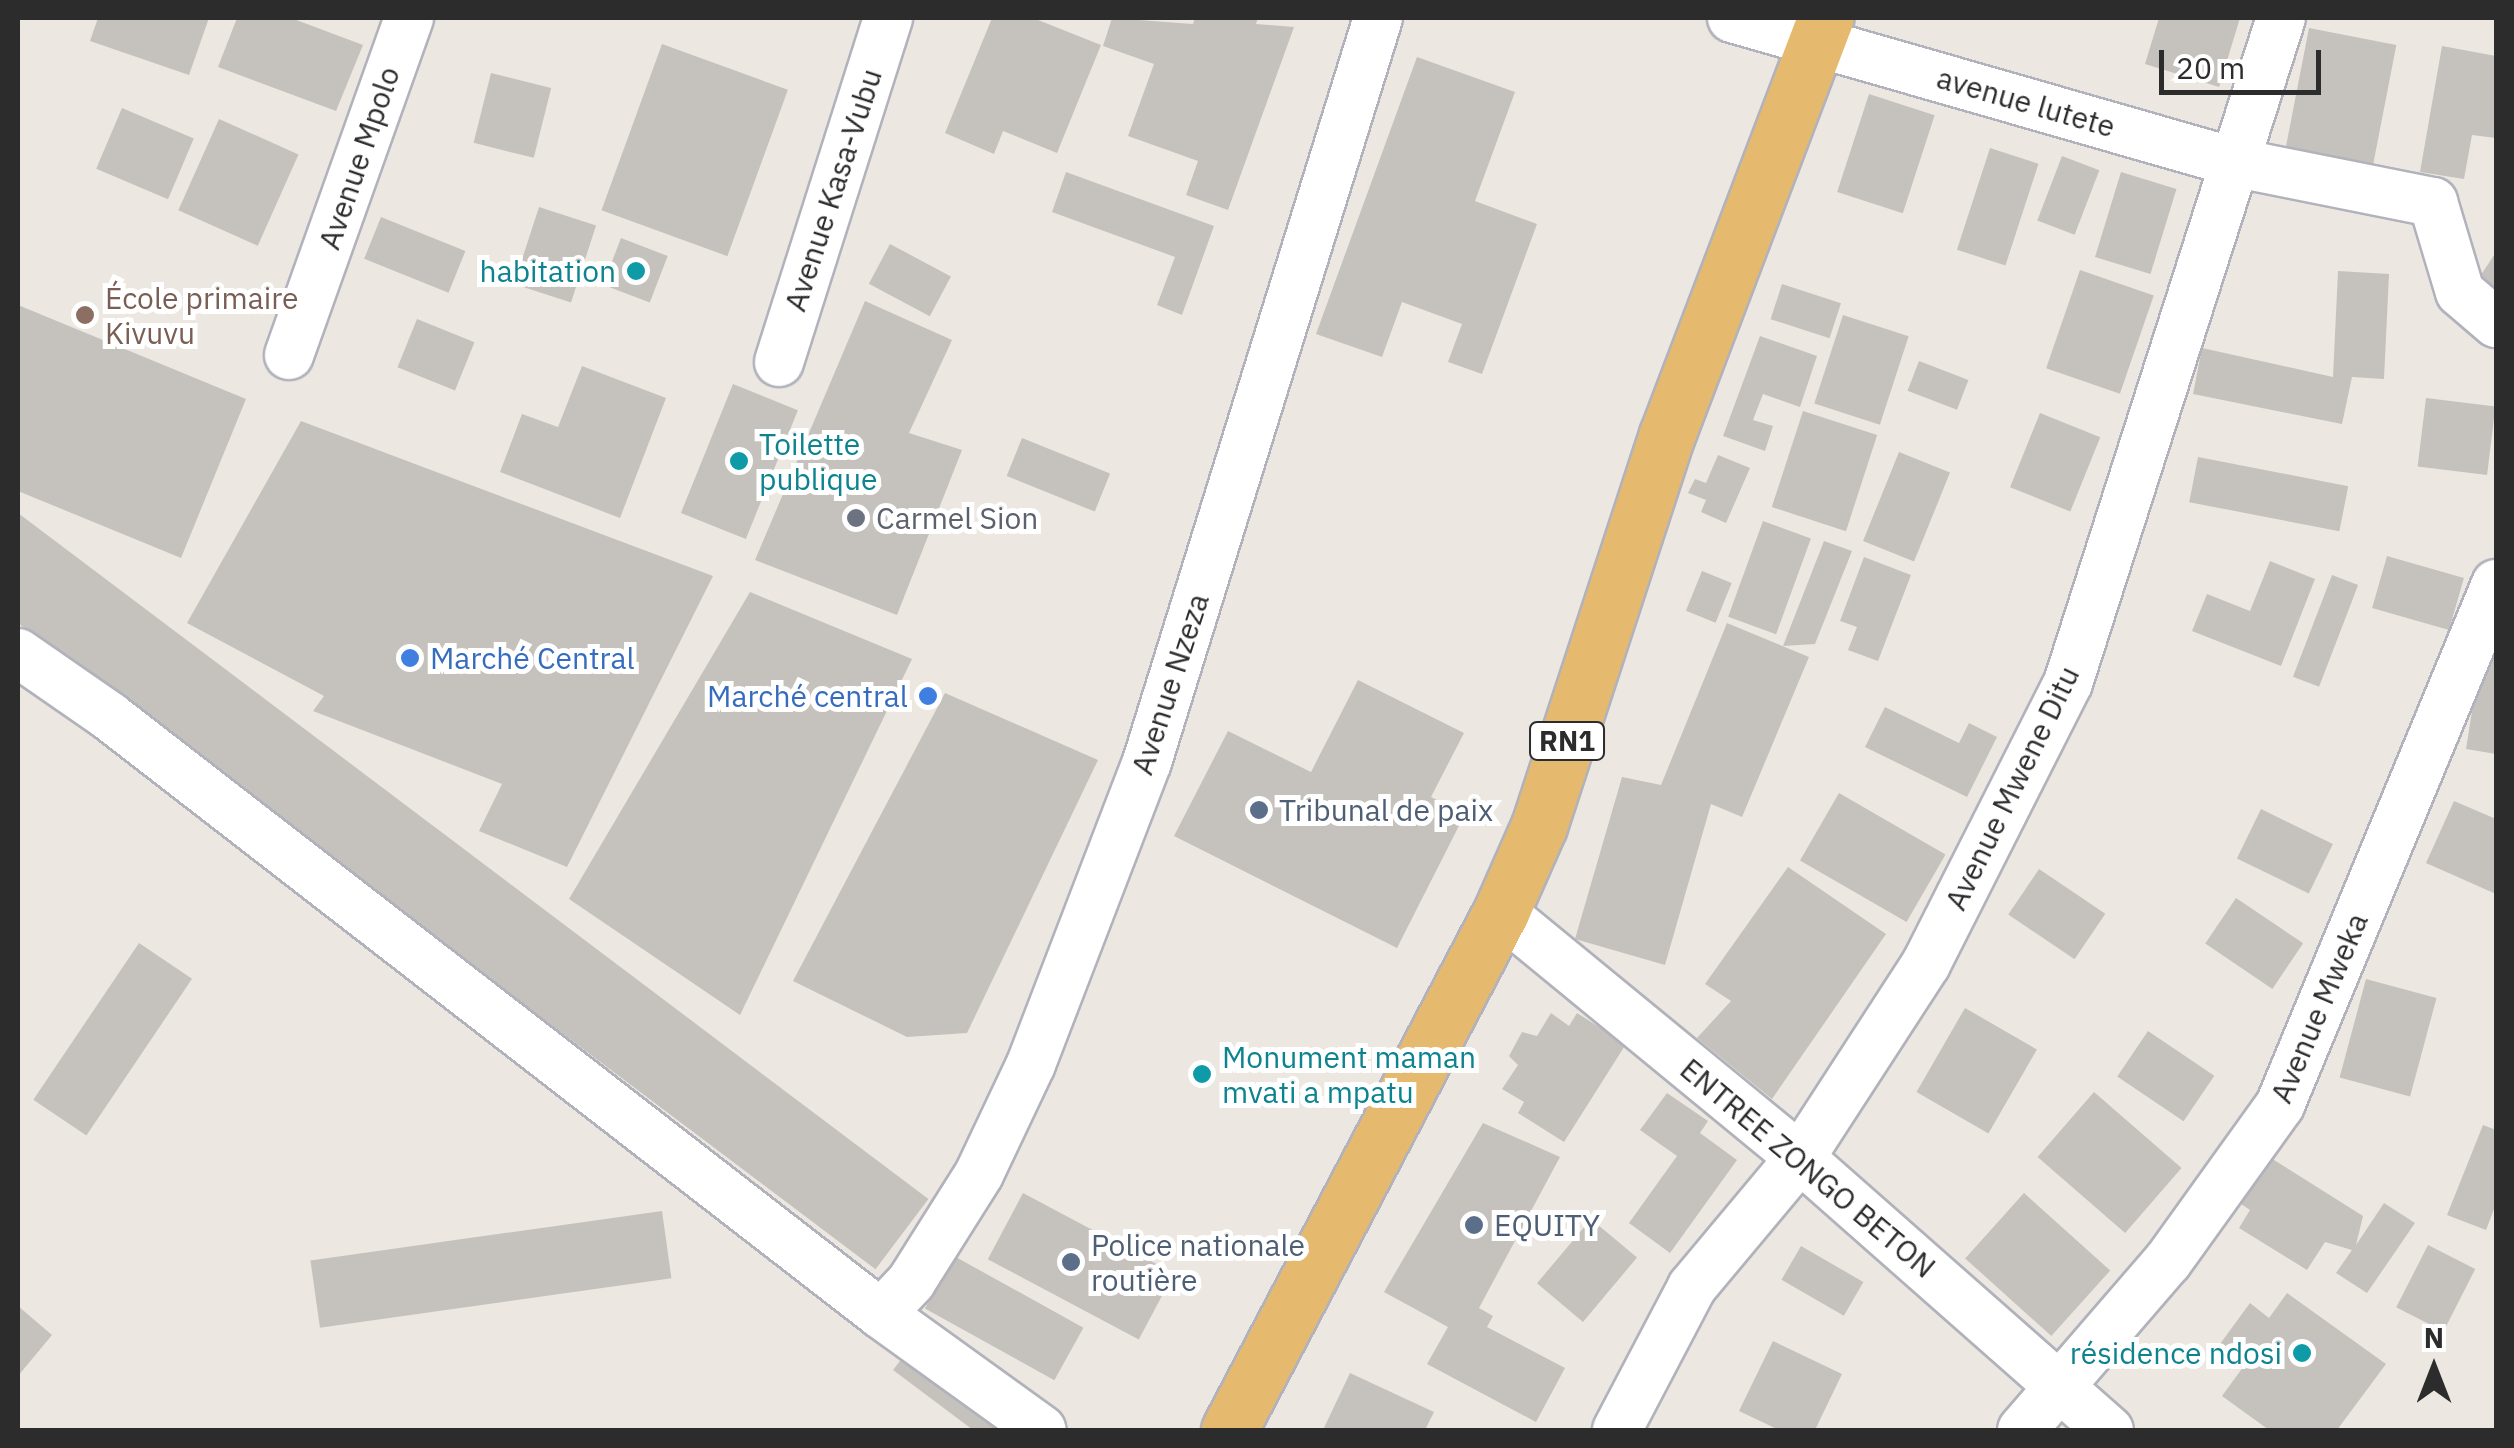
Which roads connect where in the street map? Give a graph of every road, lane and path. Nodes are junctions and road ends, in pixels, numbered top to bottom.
1 (409, 18) edge
2 (888, 18) edge
3 (1378, 18) edge
4 (1732, 18) edge
5 (2281, 18) edge
6 (1820, 30) edge
7 (2237, 162) junction
8 (2496, 322) edge
9 (290, 355) dead end
10 (778, 362) dead end
11 (2496, 584) edge
12 (18, 654) edge
13 (1500, 912) junction
14 (1800, 1158) junction
15 (880, 1314) junction
16 (2061, 1382) junction
17 (1042, 1430) edge
18 (1228, 1430) edge
19 (1617, 1430) edge
20 (2022, 1430) edge
21 (2109, 1430) edge

1 - 9 street, Avenue Mpolo
2 - 10 street, Avenue Kasa-Vubu
3 - 15 street, Avenue Nzeza
4 - 6 street, avenue lutete
5 - 7 street, Avenue Mwene Ditu
6 - 7 street, avenue lutete
6 - 13 highway, RN1
7 - 8 street, avenue lutete
7 - 14 street, Avenue Mwene Ditu
11 - 16 street, Avenue Mweka
12 - 15 street
13 - 14 street, ENTREE ZONGO BETON
13 - 18 highway, RN1
14 - 16 street, ENTREE ZONGO BETON
14 - 19 street, Avenue Mwene Ditu
15 - 17 street
16 - 20 street, Avenue Mweka
16 - 21 street, ENTREE ZONGO BETON

